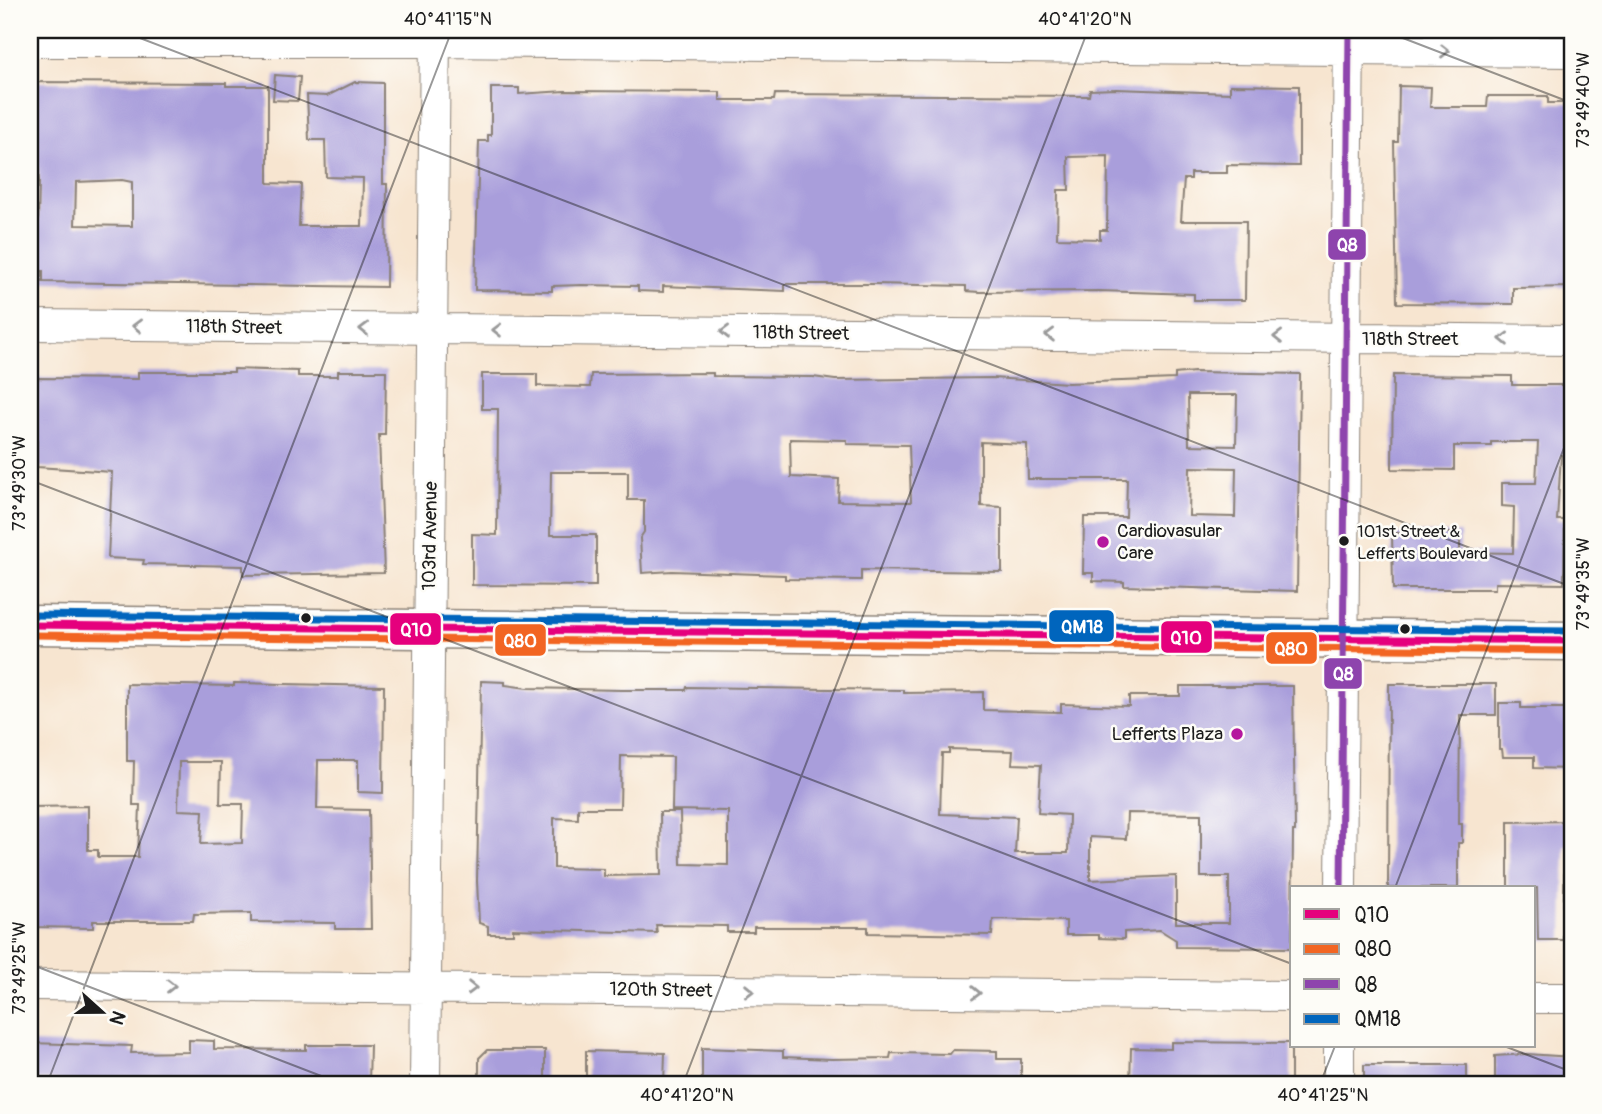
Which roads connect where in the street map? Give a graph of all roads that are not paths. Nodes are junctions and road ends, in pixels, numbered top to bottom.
1 (435, 36) edge
2 (1349, 40) edge
3 (30, 42) edge
4 (1572, 52) edge
5 (30, 325) edge
6 (432, 330) junction
7 (1346, 338) junction
8 (1572, 340) edge
9 (30, 625) edge
10 (429, 629) junction
11 (1343, 640) junction
12 (1572, 641) edge
13 (1341, 886) edge
14 (30, 985) edge
15 (425, 988) junction
16 (1290, 996) edge
17 (1536, 998) edge
18 (1572, 998) edge
19 (1339, 1048) edge
20 (425, 1084) edge
21 (1339, 1084) edge

1 - 2 street
1 - 3 street
1 - 6 street, 103rd Avenue
2 -> 4 street
2 - 7 street
6 -> 5 street, 118th Street
7 -> 6 street, 118th Street
6 - 10 street, 103rd Avenue
8 -> 7 street, 118th Street
7 - 11 street
9 - 10 street
10 - 11 street
10 - 15 street, 103rd Avenue
11 - 12 street
11 - 13 street
14 -> 15 street, 120th Street
15 -> 16 street, 120th Street
15 - 20 street, 103rd Avenue
17 - 18 street
19 - 21 street

